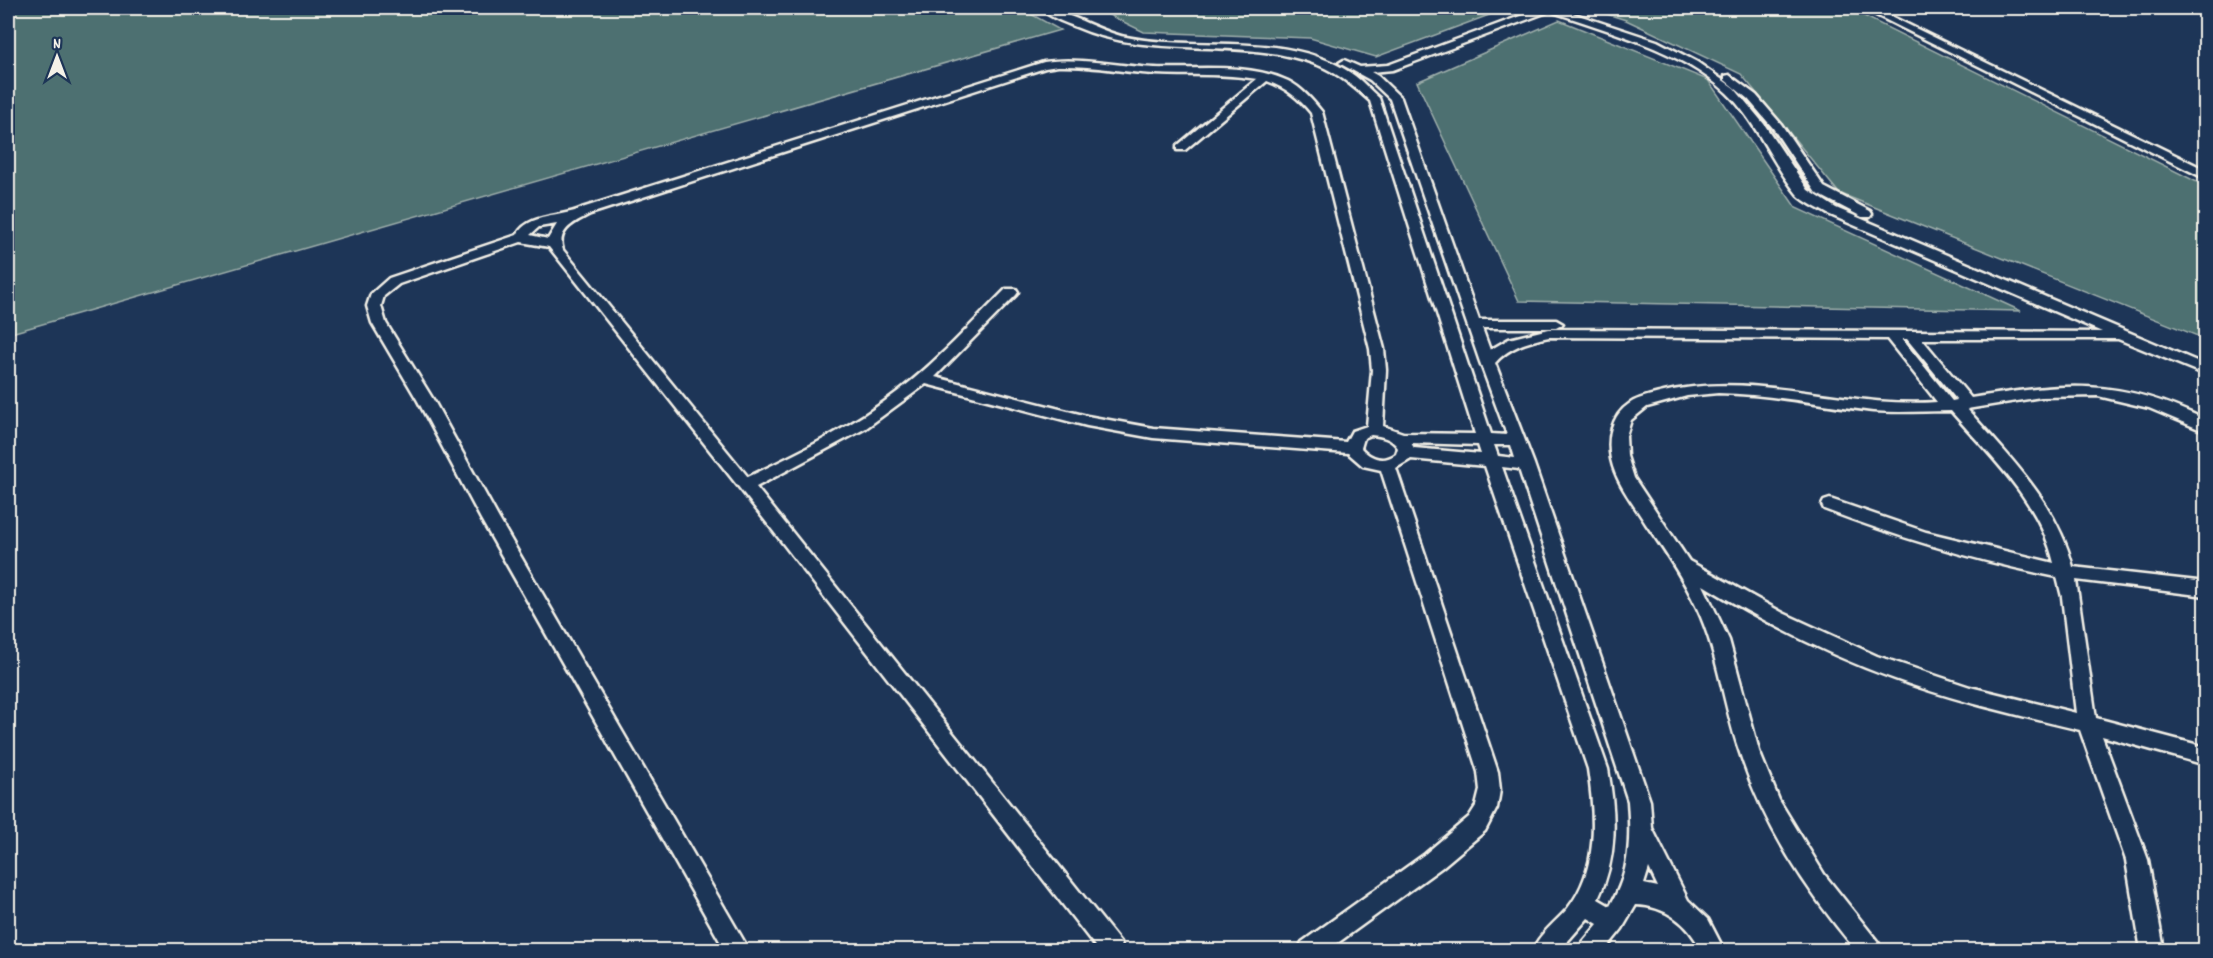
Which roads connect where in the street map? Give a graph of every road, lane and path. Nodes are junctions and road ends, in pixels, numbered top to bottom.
1 (1045, 8) edge
2 (1066, 8) edge
3 (1549, 8) edge
4 (1867, 8) edge
5 (1886, 8) edge
6 (1566, 10) edge
7 (1359, 70) junction
8 (1264, 78) junction
9 (1394, 81) junction
10 (1181, 148) dead end
11 (2205, 163) edge
12 (2205, 175) edge
13 (575, 216) junction
14 (524, 237) junction
15 (553, 244) junction
16 (1011, 292) dead end
17 (1474, 324) junction
18 (2102, 327) junction
19 (2127, 332) junction
20 (1891, 335) junction
21 (1911, 335) junction
22 (2205, 360) edge
23 (1487, 362) junction
24 (2205, 371) edge
25 (924, 379) junction
26 (1958, 406) junction
27 (2205, 427) edge
28 (1375, 430) junction
29 (1484, 437) junction
30 (1517, 440) junction
31 (1403, 445) junction
32 (1353, 448) junction
33 (1491, 460) junction
34 (1526, 464) junction
35 (1387, 465) junction
36 (746, 485) junction
37 (1830, 505) dead end
38 (1682, 564) junction
39 (2066, 573) junction
40 (2205, 589) edge
41 (2087, 722) junction
42 (2205, 756) edge
43 (1643, 832) junction
44 (1631, 894) junction
45 (1584, 903) junction
46 (1681, 909) junction
47 (1603, 940) edge
48 (737, 951) edge
49 (1112, 951) edge
50 (1310, 951) edge
51 (1544, 951) edge
52 (1713, 951) edge
53 (1870, 951) edge
54 (2153, 951) edge

1 - 29 street
2 - 7 street
3 - 6 street
3 - 7 street
4 - 12 street
5 - 11 street
6 - 9 street
6 - 18 street
6 - 19 street
7 - 9 street
8 - 10 street
8 - 13 street
8 - 28 street
9 - 17 street
13 - 14 street
13 - 15 street
14 - 15 street
14 - 48 street
15 - 36 street
16 - 25 street
17 - 18 street
17 - 23 street
18 - 19 street
19 - 21 street
19 - 22 street
19 - 24 street
20 - 21 street
20 - 23 street
20 - 26 street
21 - 26 street
23 - 30 street
25 - 32 street
25 - 36 street
26 - 27 street
26 - 38 street
26 - 39 street
28 - 31 street
28 - 32 street
29 - 30 street
29 - 31 street
29 - 33 street
30 - 34 street
31 - 33 street
31 - 35 street
32 - 35 street
33 - 34 street
33 - 45 street
34 - 43 street
35 - 50 street
36 - 49 street
37 - 39 street
38 - 41 street
38 - 53 street
39 - 40 street
39 - 41 street
41 - 42 street
41 - 54 street
43 - 44 street
43 - 46 street
44 - 46 street
44 - 47 street
45 - 47 street
45 - 51 street
46 - 52 street

